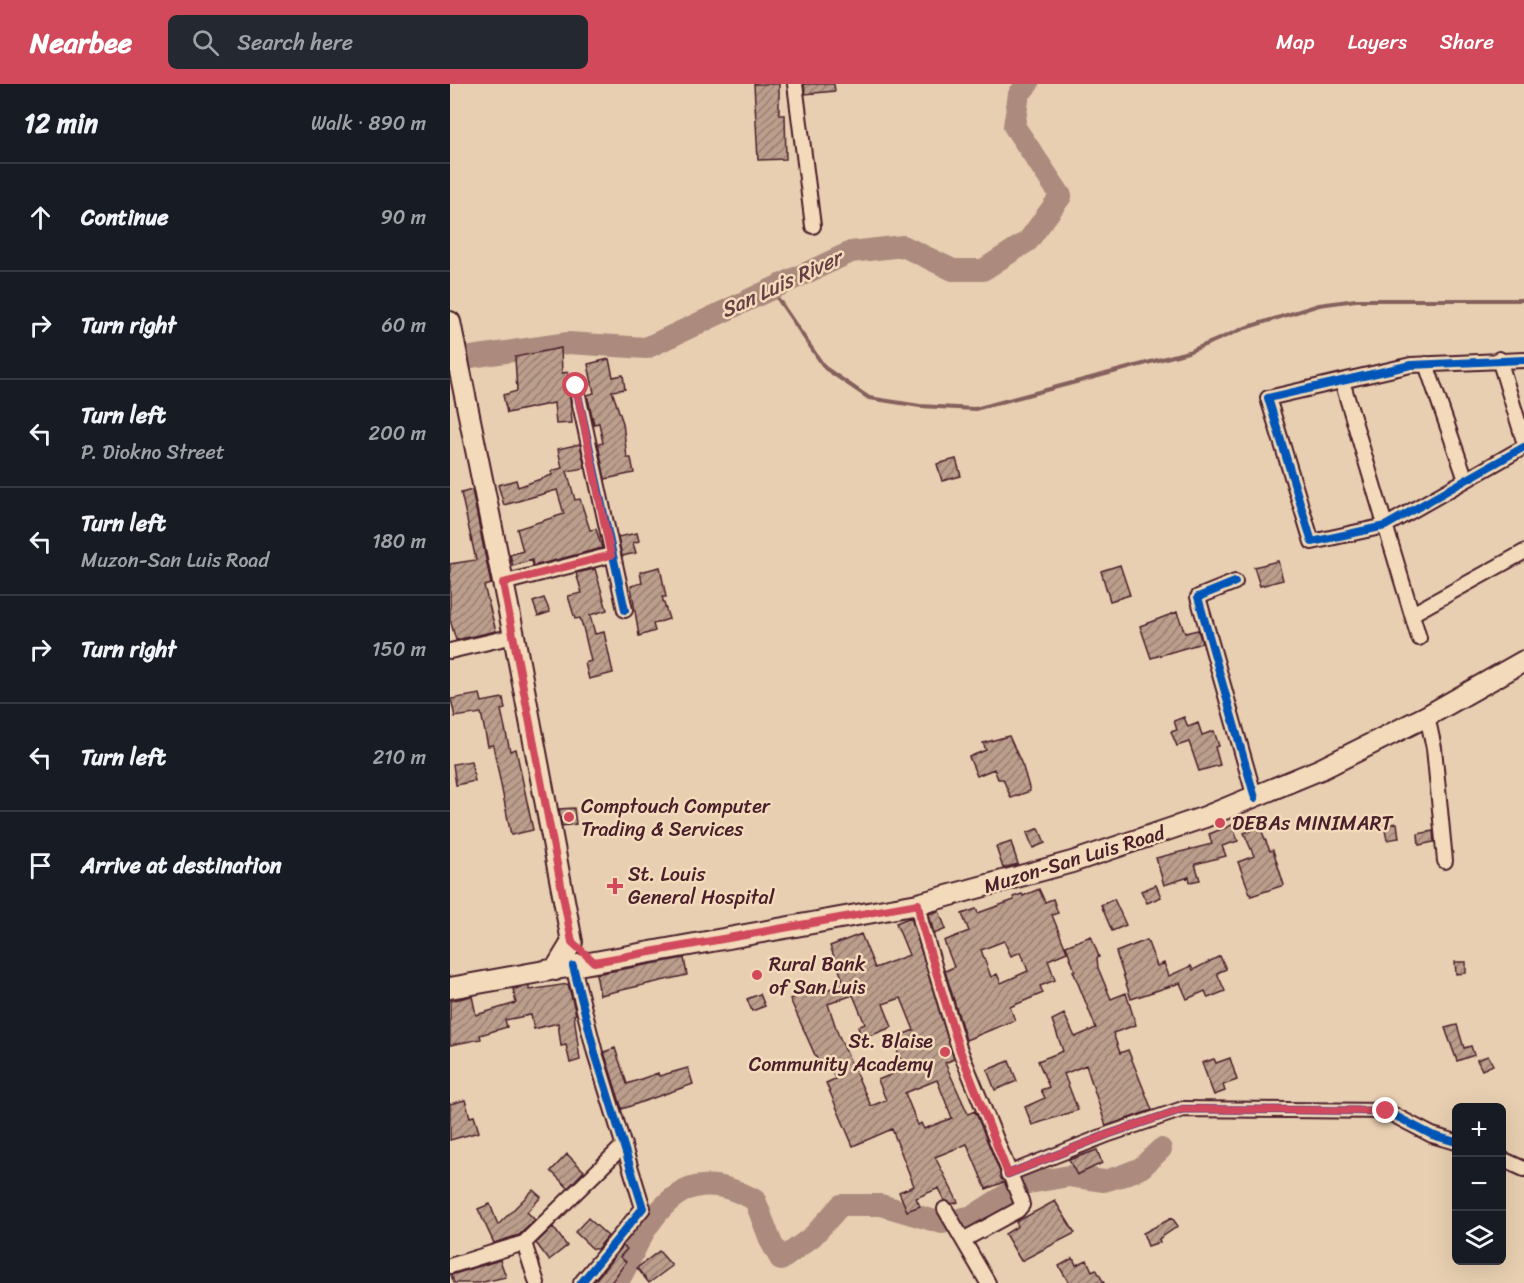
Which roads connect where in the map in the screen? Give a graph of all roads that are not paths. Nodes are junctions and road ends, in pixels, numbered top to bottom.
1 (795, 84) edge
2 (813, 226) dead end
3 (450, 323) edge
4 (1499, 359) junction
5 (1524, 360) edge
6 (1426, 364) junction
7 (1342, 381) junction
8 (576, 386) dead end
9 (1524, 441) edge
10 (1524, 447) edge
11 (1466, 480) junction
12 (1385, 526) junction
13 (1524, 552) edge
14 (611, 555) junction
15 (1235, 582) dead end
16 (503, 583) junction
17 (625, 610) dead end
18 (1412, 614) junction
19 (514, 636) junction
20 (1419, 638) dead end
21 (450, 651) edge
22 (1524, 661) edge
23 (1427, 716) junction
24 (1255, 798) junction
25 (1444, 861) dead end
26 (918, 904) junction
27 (572, 942) junction
28 (594, 962) junction
29 (564, 968) junction
30 (450, 988) edge
31 (1452, 1141) edge
32 (624, 1145) junction
33 (1506, 1161) edge
34 (1524, 1169) edge
35 (1010, 1178) junction
36 (945, 1209) dead end
37 (963, 1240) junction
38 (524, 1243) junction
39 (450, 1266) edge
40 (537, 1283) edge
41 (581, 1283) edge
42 (988, 1283) edge

1 - 2 street
3 - 16 main road
4 - 5 street
4 - 6 street
4 - 9 street
6 - 7 street
6 - 11 street
7 - 12 street
7 - 12 street
8 - 14 street
10 - 11 street
11 - 12 street
12 - 18 street
13 - 18 street
14 - 16 street
14 - 17 street
15 - 24 street
16 - 19 main road
18 - 20 street
19 - 21 street
19 - 27 main road
22 - 23 main road, Muzon-San Luis Road
23 - 24 main road, Muzon-San Luis Road
23 - 25 street
24 - 26 main road, Muzon-San Luis Road
26 - 28 main road, Muzon-San Luis Road
26 - 35 street
27 - 28 main road
27 - 29 main road
28 - 29 main road, Muzon-San Luis Road
29 - 30 main road, Muzon-San Luis Road
29 - 32 street
31 - 35 street
32 - 38 street
32 - 41 street
33 - 34 street
35 - 37 street
36 - 37 street
37 - 42 street
38 - 39 street
38 - 40 street

